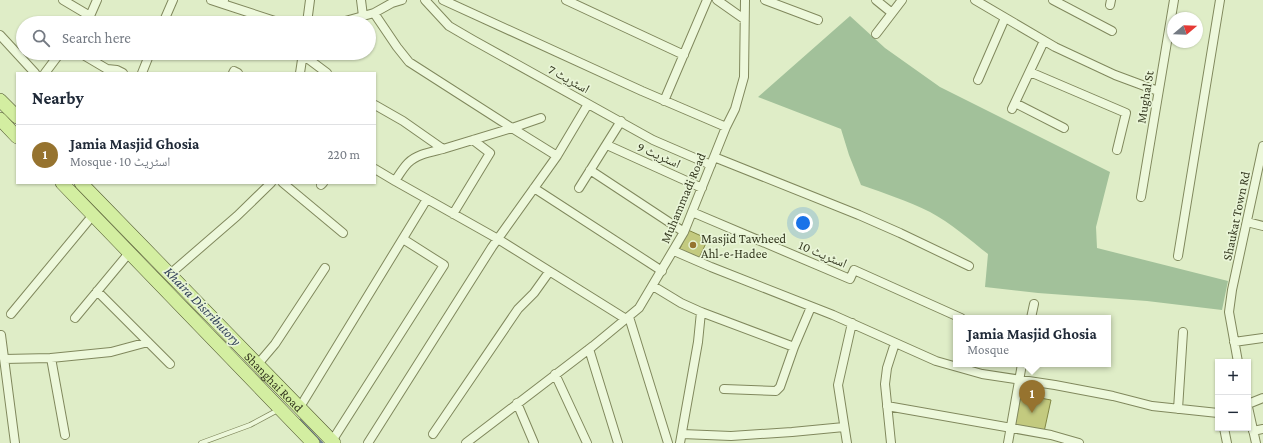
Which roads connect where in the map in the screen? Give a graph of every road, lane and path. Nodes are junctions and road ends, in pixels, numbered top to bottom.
1 (63, 0) edge
2 (97, 0) edge
3 (173, 0) edge
4 (210, 0) edge
5 (310, 0) edge
6 (360, 0) edge
7 (402, 0) edge
8 (425, 0) edge
9 (443, 0) edge
10 (566, 0) edge
11 (707, 0) edge
12 (717, 0) edge
13 (745, 0) edge
14 (765, 0) edge
15 (876, 0) edge
16 (902, 0) edge
17 (975, 0) edge
18 (1053, 0) edge
19 (1174, 0) edge
20 (1220, 0) edge
21 (223, 2) edge
22 (374, 13) junction
23 (892, 13) junction
24 (90, 16) joint
25 (166, 16) edge
26 (262, 16) edge
27 (309, 16) edge
28 (363, 16) joint
29 (1005, 18) junction
30 (744, 19) junction
31 (818, 20) dead end
32 (1112, 31) dead end
33 (876, 34) dead end
34 (0, 35) edge
35 (1044, 41) junction
36 (16, 52) edge
37 (684, 55) junction
38 (23, 60) edge
39 (55, 60) edge
40 (92, 60) edge
41 (147, 60) edge
42 (302, 60) edge
43 (311, 60) edge
44 (34, 72) edge
45 (46, 72) edge
46 (121, 72) edge
47 (142, 72) edge
48 (300, 72) edge
49 (326, 72) edge
50 (1030, 72) junction
51 (978, 80) dead end
52 (1158, 91) junction
53 (0, 100) edge
54 (664, 101) junction
55 (588, 104) junction
56 (376, 106) edge
57 (16, 114) edge
58 (541, 118) dead end
59 (0, 119) edge
60 (622, 121) junction
61 (726, 127) junction
62 (512, 128) junction
63 (1064, 128) dead end
64 (16, 136) edge
65 (473, 140) junction
66 (607, 145) junction
67 (1263, 146) edge
68 (444, 149) junction
69 (1116, 150) dead end
70 (557, 156) junction
71 (712, 161) junction
72 (376, 170) edge
73 (590, 170) junction
74 (1261, 171) edge
75 (395, 181) junction
76 (63, 184) edge
77 (82, 184) edge
78 (270, 184) edge
79 (284, 184) edge
80 (534, 188) junction
81 (579, 188) dead end
82 (702, 188) junction
83 (1141, 197) dead end
84 (427, 199) junction
85 (692, 212) junction
86 (453, 214) junction
87 (93, 215) junction
88 (1247, 222) junction
89 (1263, 226) edge
90 (343, 232) dead end
91 (684, 232) junction
92 (402, 239) junction
93 (498, 239) junction
94 (674, 251) junction
95 (129, 253) junction
96 (1178, 256) dead end
97 (969, 266) dead end
98 (325, 268) dead end
99 (662, 271) junction
100 (550, 272) junction
101 (170, 274) junction
102 (653, 286) junction
103 (97, 291) junction
104 (1034, 304) dead end
105 (811, 307) junction
106 (701, 312) junction
107 (11, 314) dead end
108 (954, 315) edge
109 (1032, 315) edge
110 (75, 318) dead end
111 (627, 318) junction
112 (852, 323) junction
113 (1183, 332) dead end
114 (1, 335) edge
115 (1263, 338) edge
116 (148, 342) junction
117 (1234, 342) junction
118 (895, 343) junction
119 (794, 348) junction
120 (589, 349) junction
121 (51, 358) junction
122 (4, 359) junction
123 (1237, 359) edge
124 (170, 364) dead end
125 (258, 364) junction
126 (953, 366) edge
127 (957, 367) edge
128 (1021, 367) edge
129 (555, 374) junction
130 (1019, 380) junction
131 (724, 389) dead end
132 (1263, 398) edge
133 (517, 403) junction
134 (1251, 404) edge
135 (887, 406) junction
136 (300, 407) junction
137 (280, 409) junction
138 (1178, 409) junction
139 (1215, 413) edge
140 (1251, 421) edge
141 (844, 427) junction
142 (1010, 429) junction
143 (1263, 429) edge
144 (1225, 431) edge
145 (1253, 431) junction
146 (432, 434) dead end
147 (682, 434) junction
148 (65, 435) dead end
149 (475, 440) edge
150 (333, 442) edge
151 (15, 443) edge
152 (201, 443) edge
153 (312, 443) edge
154 (368, 443) edge
155 (466, 443) edge
156 (534, 443) edge
157 (587, 443) edge
158 (618, 443) edge
159 (668, 443) edge
160 (680, 443) edge
161 (847, 443) edge
162 (891, 443) edge
163 (1008, 443) edge
164 (1079, 443) edge
165 (1227, 443) edge
166 (1256, 443) edge

1 - 24 street
2 - 24 street
3 - 25 street
4 - 21 street
5 - 27 street
6 - 28 street
7 - 22 street
8 - 55 street, اسٹریٹ 7
9 - 54 street
10 - 37 street
11 - 37 street
12 - 30 street
13 - 30 street, Muhammadi Road
14 - 31 street
15 - 23 street
16 - 23 street
17 - 29 street
18 - 32 street
19 - 52 street, Mughal St
20 - 96 street
21 - 26 street
22 - 28 street
22 - 62 street
23 - 33 street
29 - 35 street
29 - 51 street
30 - 61 street, Muhammadi Road
34 - 36 street
35 - 50 street
35 - 52 street
37 - 54 street
38 - 44 street
39 - 45 street
40 - 46 street
41 - 47 street
42 - 48 street
43 - 49 street
50 - 63 street
50 - 69 street
52 - 83 street, Mughal St
53 - 57 main road
54 - 61 street
55 - 60 street, اسٹریٹ 7
55 - 70 street
56 - 68 street
58 - 62 street
59 - 64 main road
60 - 66 street
60 - 71 street, اسٹریٹ 7
61 - 71 street, Muhammadi Road
62 - 65 street
62 - 70 street
65 - 68 street
65 - 86 street
66 - 73 street
66 - 82 street, اسٹریٹ 9
67 - 74 street, Shaukat Town Rd
68 - 75 street
70 - 80 street
71 - 82 street, Muhammadi Road
71 - 97 street, اسٹریٹ 7
72 - 75 street
73 - 81 street
73 - 91 street
74 - 88 street, Shaukat Town Rd
75 - 84 street
76 - 87 main road, Shanghai Road
77 - 101 main road, Shanghai Road
78 - 101 street
79 - 90 street
80 - 93 street
80 - 99 street
82 - 85 street, Muhammadi Road
84 - 86 street
84 - 92 street
85 - 91 street, Muhammadi Road
85 - 108 street, اسٹریٹ 10
86 - 93 street
87 - 95 main road, Shanghai Road
87 - 107 street
88 - 89 street
88 - 117 street, Shaukat Town Rd
91 - 94 street, Muhammadi Road
92 - 136 street
92 - 150 street
93 - 100 street
93 - 154 street
94 - 99 street, Muhammadi Road
94 - 105 street
95 - 103 street
95 - 137 main road, Shanghai Road
98 - 125 street
99 - 102 street, Muhammadi Road
100 - 111 street
100 - 146 street
101 - 125 main road, Shanghai Road
102 - 106 street
102 - 111 street, Muhammadi Road
103 - 110 street
103 - 116 street
104 - 109 street
105 - 112 street
105 - 119 street
106 - 119 street
106 - 147 street
111 - 120 street, Muhammadi Road
111 - 159 street
112 - 118 street
112 - 141 street
113 - 138 street
114 - 122 street
115 - 117 street
116 - 121 street
116 - 124 street
117 - 123 street, Shaukat Town Rd
118 - 126 street
118 - 135 street
119 - 131 street
120 - 129 street, Muhammadi Road
120 - 158 street
121 - 122 street
121 - 148 street
122 - 151 street
125 - 136 main road, Shanghai Road
127 - 130 street
128 - 130 street
129 - 133 street, Muhammadi Road
129 - 157 street
130 - 138 street
130 - 142 street
132 - 134 street
133 - 149 street, Muhammadi Road
133 - 156 street
135 - 142 street
135 - 162 street
136 - 150 main road, Shanghai Road
137 - 152 lane
137 - 153 main road, Shanghai Road
138 - 139 street
140 - 145 street
141 - 147 street
141 - 161 street
142 - 163 street
142 - 164 street
143 - 145 street
144 - 165 street
145 - 166 street
147 - 160 street
149 - 155 street, Muhammadi Road

